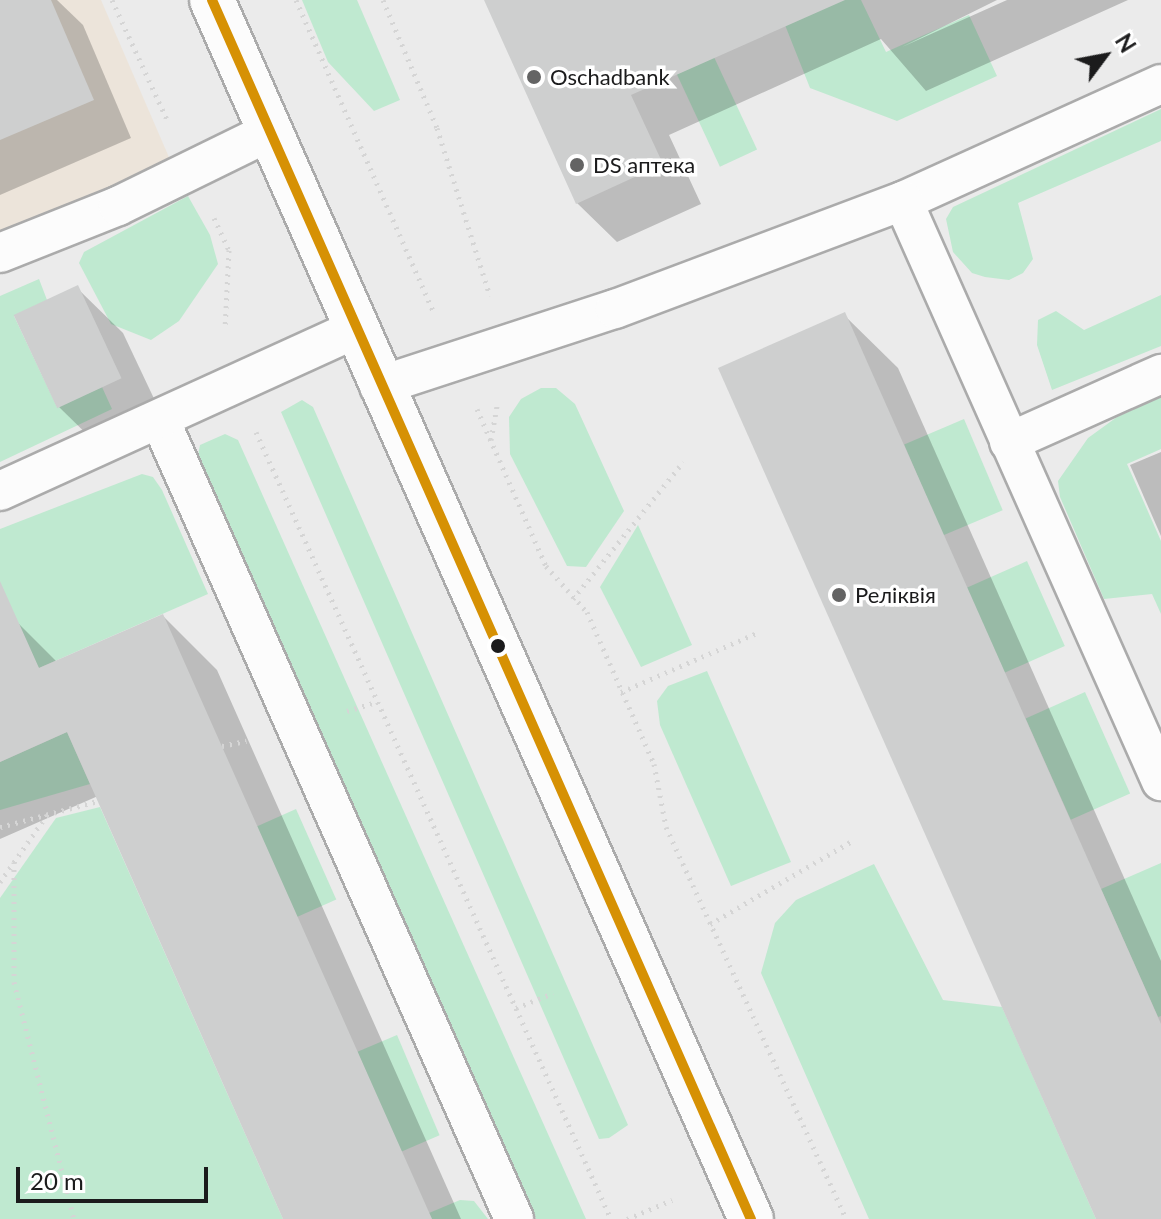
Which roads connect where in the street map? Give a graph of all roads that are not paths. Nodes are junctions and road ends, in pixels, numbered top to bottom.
1 (212, 0) edge
2 (1161, 84) edge
3 (269, 132) junction
4 (903, 201) junction
5 (0, 253) edge
6 (353, 330) junction
7 (1161, 374) edge
8 (379, 386) junction
9 (160, 420) junction
10 (1009, 442) junction
11 (0, 491) edge
12 (1161, 781) edge
13 (514, 1219) edge
14 (751, 1219) edge

1 - 3 main road
2 - 4 lane
3 - 5 lane
3 - 6 main road
4 - 8 lane
4 - 10 lane
6 - 8 main road
6 - 9 lane
7 - 10 lane
8 - 14 main road
9 - 11 lane
9 - 13 lane
10 - 12 lane

